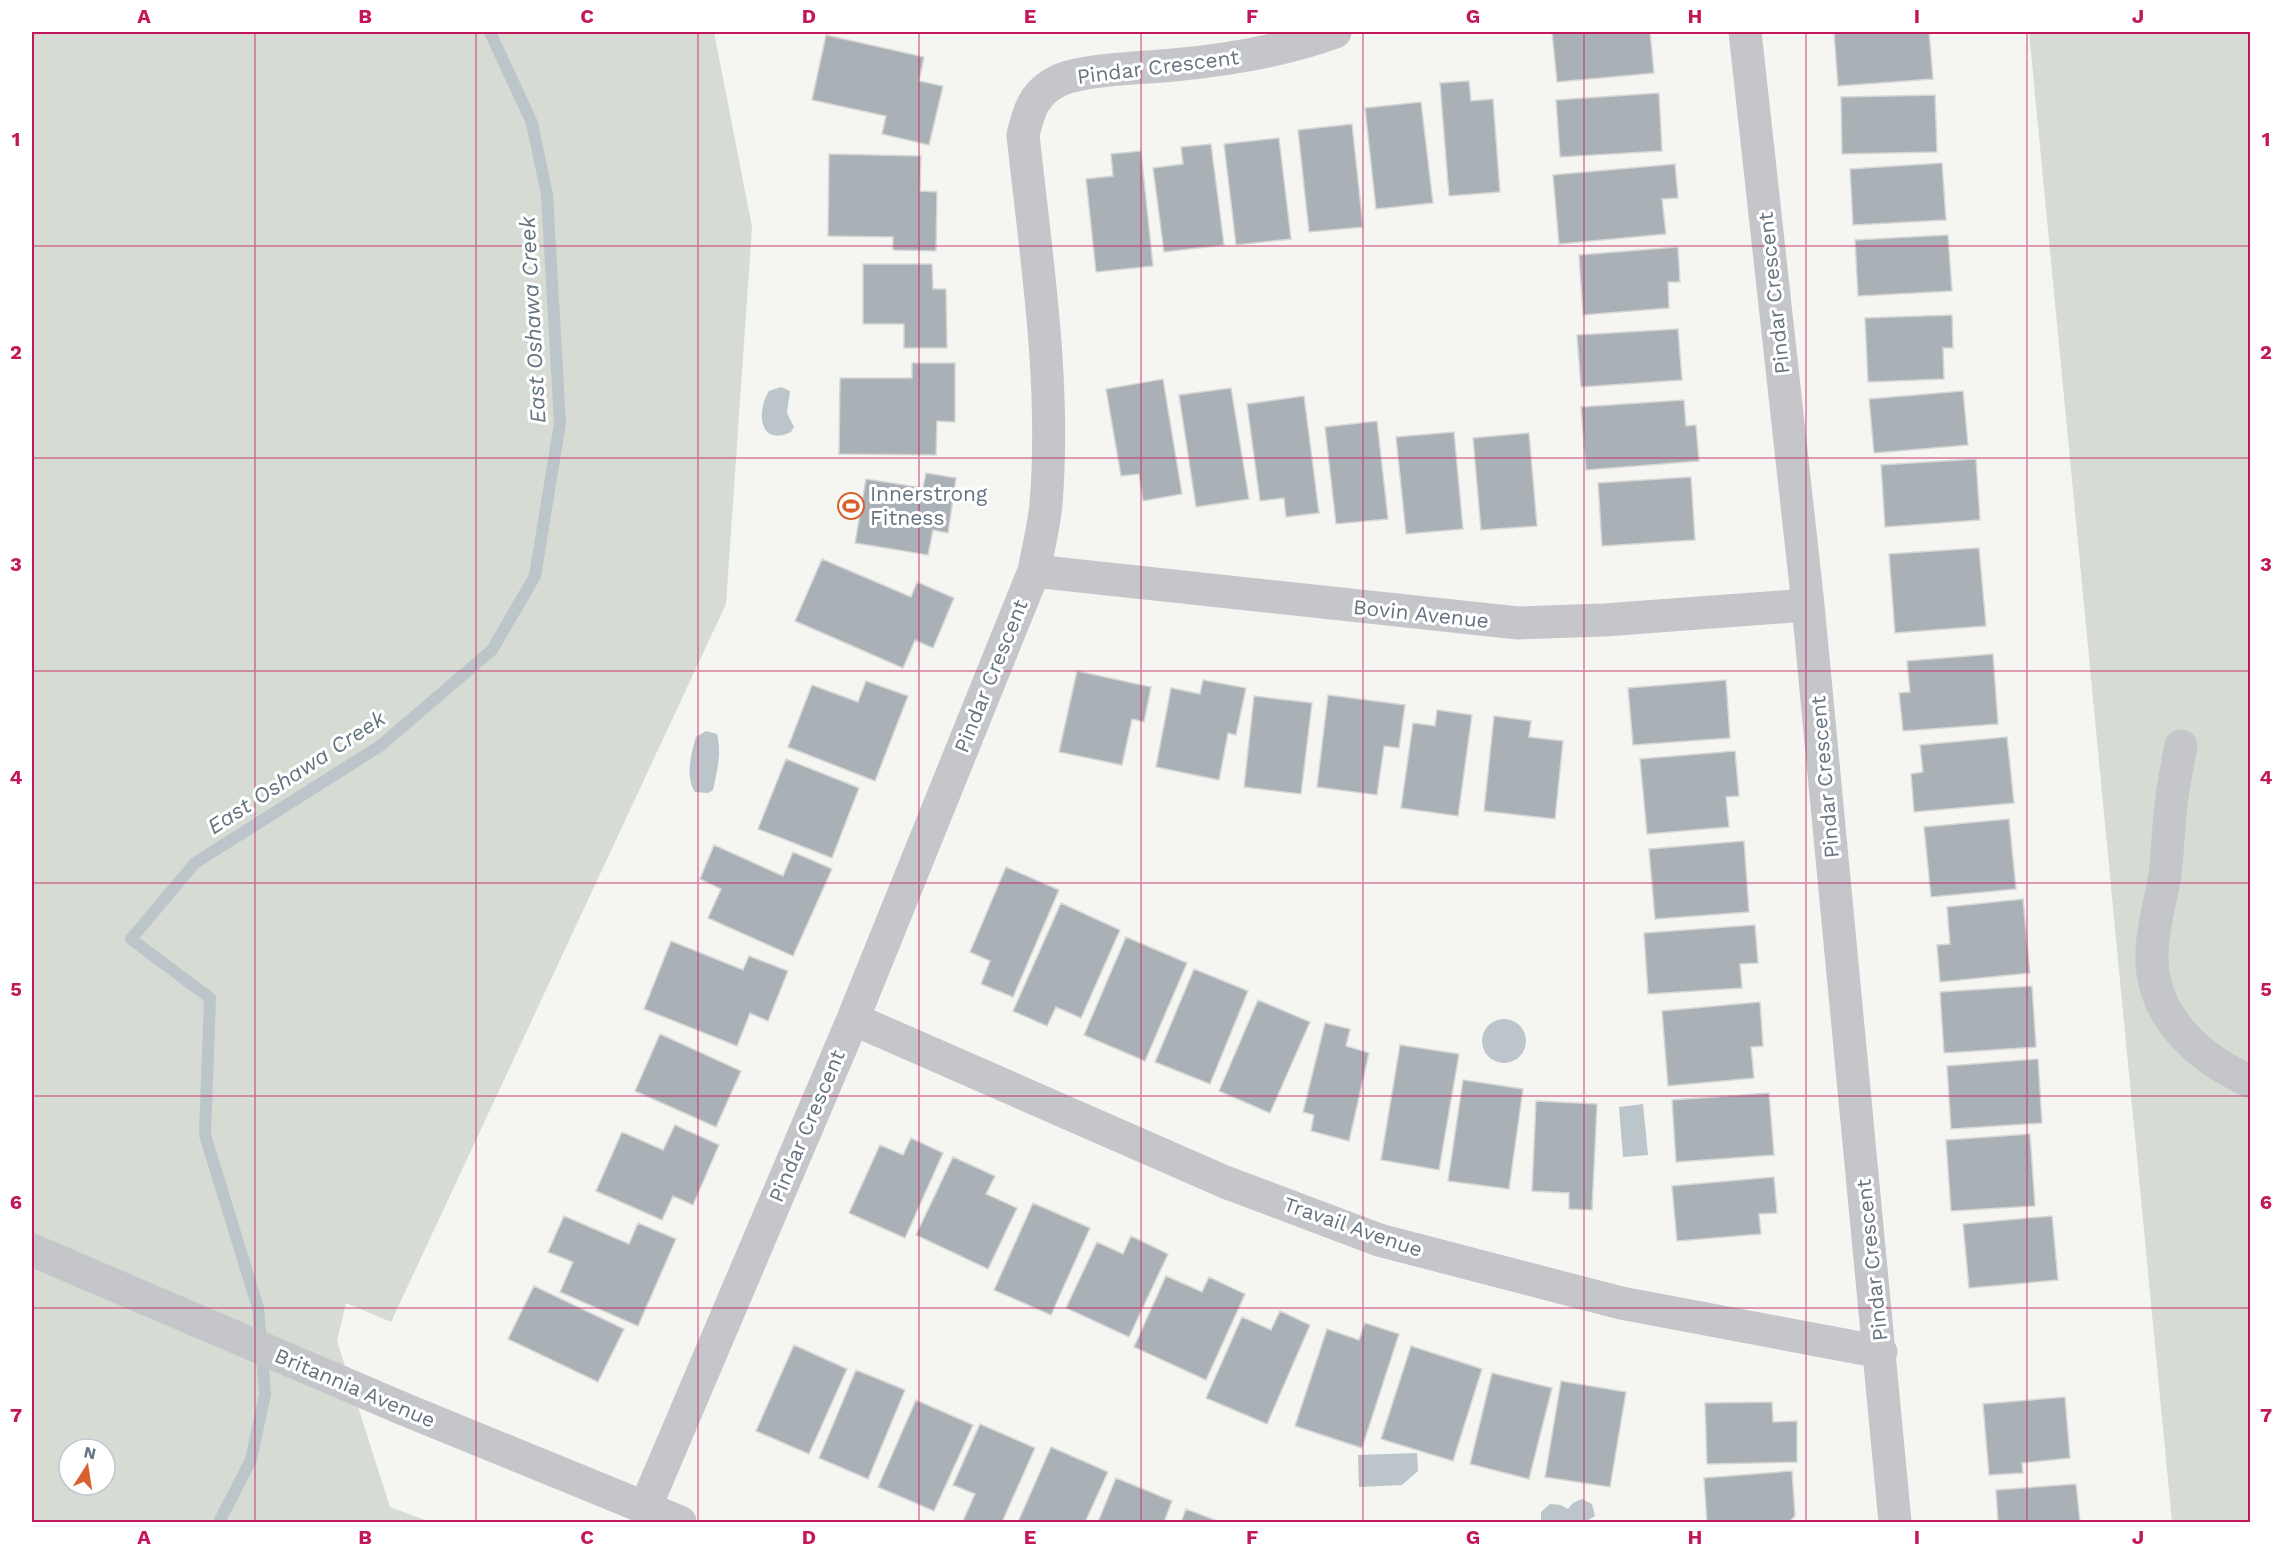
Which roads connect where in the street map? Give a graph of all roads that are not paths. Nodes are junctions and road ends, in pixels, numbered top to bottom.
1 (1335, 32) edge
2 (1745, 32) edge
3 (1034, 571) junction
4 (1808, 605) junction
5 (2181, 747) dead end
6 (853, 1019) junction
7 (2250, 1081) edge
8 (32, 1250) edge
9 (1881, 1352) junction
10 (645, 1508) junction
11 (680, 1522) edge
12 (1895, 1522) edge

1 - 3 street, Pindar Crescent
2 - 4 street, Pindar Crescent
3 - 4 street, Bovin Avenue
3 - 6 street, Pindar Crescent
4 - 9 street, Pindar Crescent
5 - 7 street
6 - 9 street, Travail Avenue
6 - 10 street, Pindar Crescent
8 - 10 street, Britannia Avenue
9 - 12 street, Pindar Crescent
10 - 11 street, Britannia Avenue

